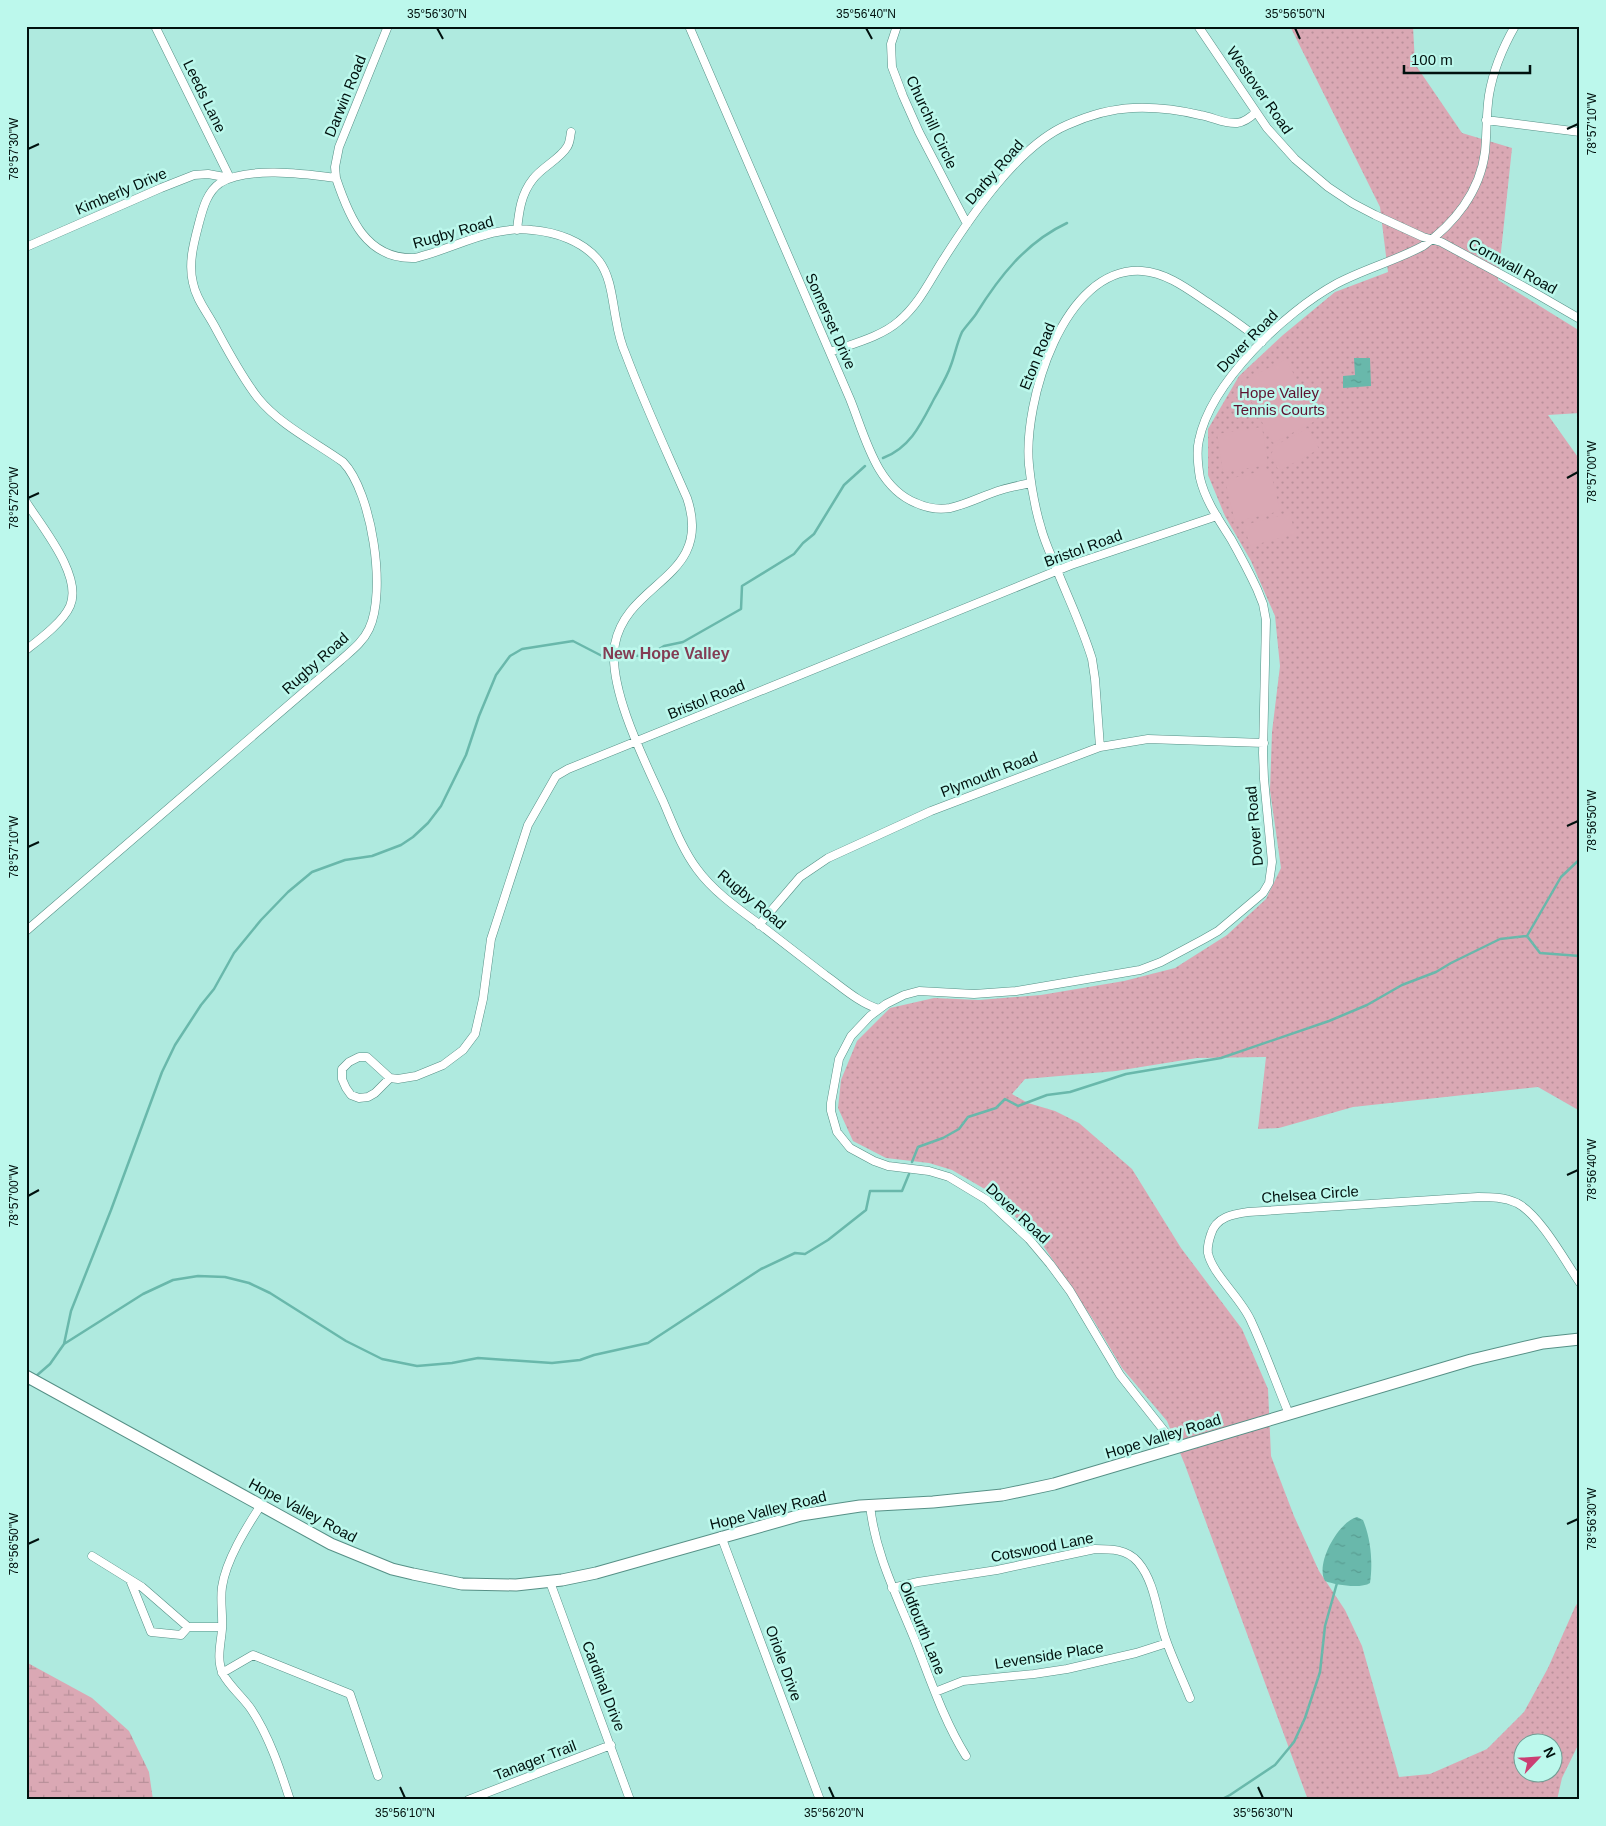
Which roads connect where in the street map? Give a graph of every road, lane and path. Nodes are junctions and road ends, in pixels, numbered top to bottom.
1 (155, 26) edge
2 (388, 26) edge
3 (689, 26) edge
4 (897, 26) edge
5 (1198, 26) edge
6 (1515, 26) edge
7 (1256, 112) junction
8 (1486, 120) junction
9 (572, 132) dead end
10 (1580, 132) edge
11 (230, 178) junction
12 (336, 178) junction
13 (967, 224) junction
14 (517, 230) junction
15 (1432, 240) junction
16 (26, 247) edge
17 (1580, 319) edge
18 (1262, 342) junction
19 (830, 352) junction
20 (1031, 483) junction
21 (26, 502) edge
22 (1216, 516) junction
23 (1058, 571) junction
24 (26, 650) edge
25 (637, 742) junction
26 (1264, 743) junction
27 (1100, 747) junction
28 (759, 925) junction
29 (26, 931) edge
30 (879, 1009) junction
31 (390, 1078) junction
32 (1580, 1283) edge
33 (1580, 1339) edge
34 (26, 1376) edge
35 (1289, 1414) junction
36 (1177, 1447) junction
37 (261, 1505) junction
38 (870, 1505) junction
39 (722, 1536) junction
40 (92, 1556) dead end
41 (130, 1580) junction
42 (550, 1582) junction
43 (892, 1588) junction
44 (188, 1627) junction
45 (222, 1627) junction
46 (1167, 1643) junction
47 (222, 1673) junction
48 (934, 1692) junction
49 (1190, 1698) dead end
50 (611, 1745) junction
51 (966, 1756) dead end
52 (378, 1776) dead end
53 (290, 1800) edge
54 (468, 1800) edge
55 (630, 1800) edge
56 (820, 1800) edge

1 - 11 street, Leeds Lane
2 - 12 street, Darwin Road
3 - 19 street, Somerset Drive
4 - 13 street, Churchill Circle
5 - 7 street, Westover Road
6 - 8 street, Dover Road
7 - 13 street, Darby Road
7 - 15 street, Westover Road
8 - 10 street
8 - 15 street, Dover Road
9 - 14 street
11 - 12 street
11 - 16 street, Kimberly Drive
11 - 29 street, Rugby Road
12 - 14 street, Rugby Road
13 - 19 street, Darby Road
14 - 25 street, Rugby Road
15 - 17 street, Cornwall Road
15 - 18 street, Dover Road
18 - 20 street, Eton Road
18 - 22 street, Dover Road
19 - 20 street, Somerset Drive
20 - 23 street, Eton Road
21 - 24 street
22 - 23 street, Bristol Road
22 - 26 street, Dover Road
23 - 25 street, Bristol Road
23 - 27 street, Eton Road
25 - 28 street, Rugby Road
25 - 31 street, Bristol Road
26 - 27 street, Plymouth Road
26 - 30 street, Dover Road
27 - 28 street, Plymouth Road
28 - 30 street, Rugby Road
30 - 36 street, Dover Road
31 - 31 street
32 - 35 street, Chelsea Circle
33 - 35 main road, Hope Valley Road
34 - 37 main road, Hope Valley Road
35 - 36 main road, Hope Valley Road
36 - 38 main road, Hope Valley Road
37 - 42 main road, Hope Valley Road
37 - 45 street
38 - 39 main road, Hope Valley Road
38 - 43 street, Oldfourth Lane
39 - 42 main road, Hope Valley Road
39 - 56 street, Oriole Drive
40 - 41 street
41 - 44 street
41 - 44 street
42 - 50 street, Cardinal Drive
43 - 46 street, Cotswood Lane
43 - 48 street, Oldfourth Lane
44 - 45 street
45 - 47 street
46 - 48 street, Levenside Place
46 - 49 street, Cotswood Lane
47 - 52 street
47 - 53 street
48 - 51 street, Oldfourth Lane
50 - 54 street, Tanager Trail
50 - 55 street, Cardinal Drive

